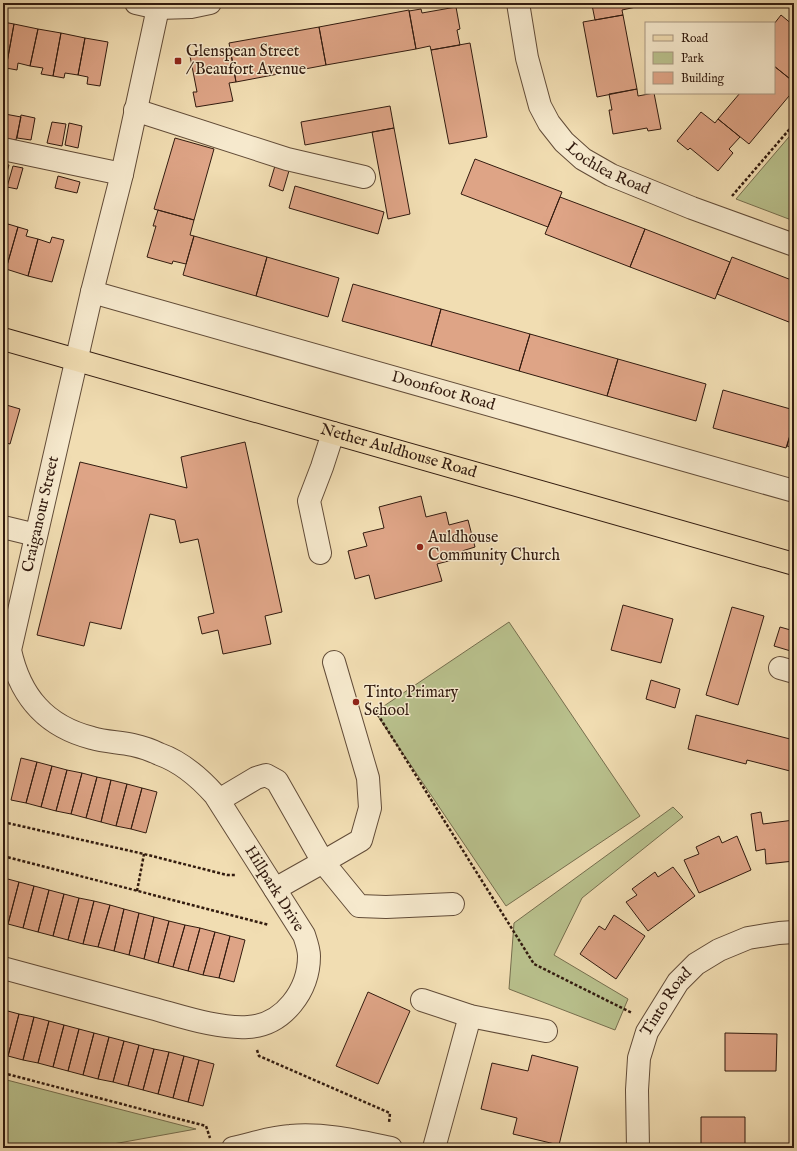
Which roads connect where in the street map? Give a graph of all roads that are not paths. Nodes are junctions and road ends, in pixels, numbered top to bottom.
1 (136, 3) edge
2 (518, 3) edge
3 (197, 4) edge
4 (158, 8) junction
5 (135, 110) junction
6 (3, 149) edge
7 (122, 174) junction
8 (364, 177) dead end
9 (794, 245) edge
10 (92, 292) junction
11 (3, 339) edge
12 (77, 359) junction
13 (333, 433) junction
14 (794, 491) edge
15 (3, 527) edge
16 (36, 535) junction
17 (320, 553) dead end
18 (794, 564) edge
19 (334, 662) dead end
20 (9, 672) edge
21 (219, 800) junction
22 (324, 862) junction
23 (271, 883) junction
24 (453, 904) dead end
25 (794, 932) edge
26 (3, 968) edge
27 (422, 1000) dead end
28 (470, 1016) junction
29 (546, 1031) dead end
30 (233, 1148) edge
31 (389, 1148) edge
32 (434, 1148) edge
33 (638, 1148) edge

1 - 4 street
2 - 9 street, Lochlea Road
3 - 4 street
4 - 5 street, Craiganour Street
5 - 7 street, Craiganour Street
5 - 8 street
6 - 7 street
7 - 10 street, Craiganour Street
10 - 12 street, Craiganour Street
10 - 14 street, Doonfoot Road
11 - 12 main road, Nether Auldhouse Road
12 - 13 main road, Nether Auldhouse Road
12 - 16 street, Craiganour Street
13 - 17 street
13 - 18 main road, Nether Auldhouse Road
15 - 16 street
16 - 20 street, Craiganour Street
19 - 22 street
20 - 21 street, Hillpark Drive
21 - 22 street
21 - 23 street, Hillpark Drive
22 - 23 street
22 - 24 street
23 - 26 street, Hillpark Drive
25 - 33 street, Tinto Road
27 - 28 street
28 - 29 street
28 - 32 street
30 - 31 street

